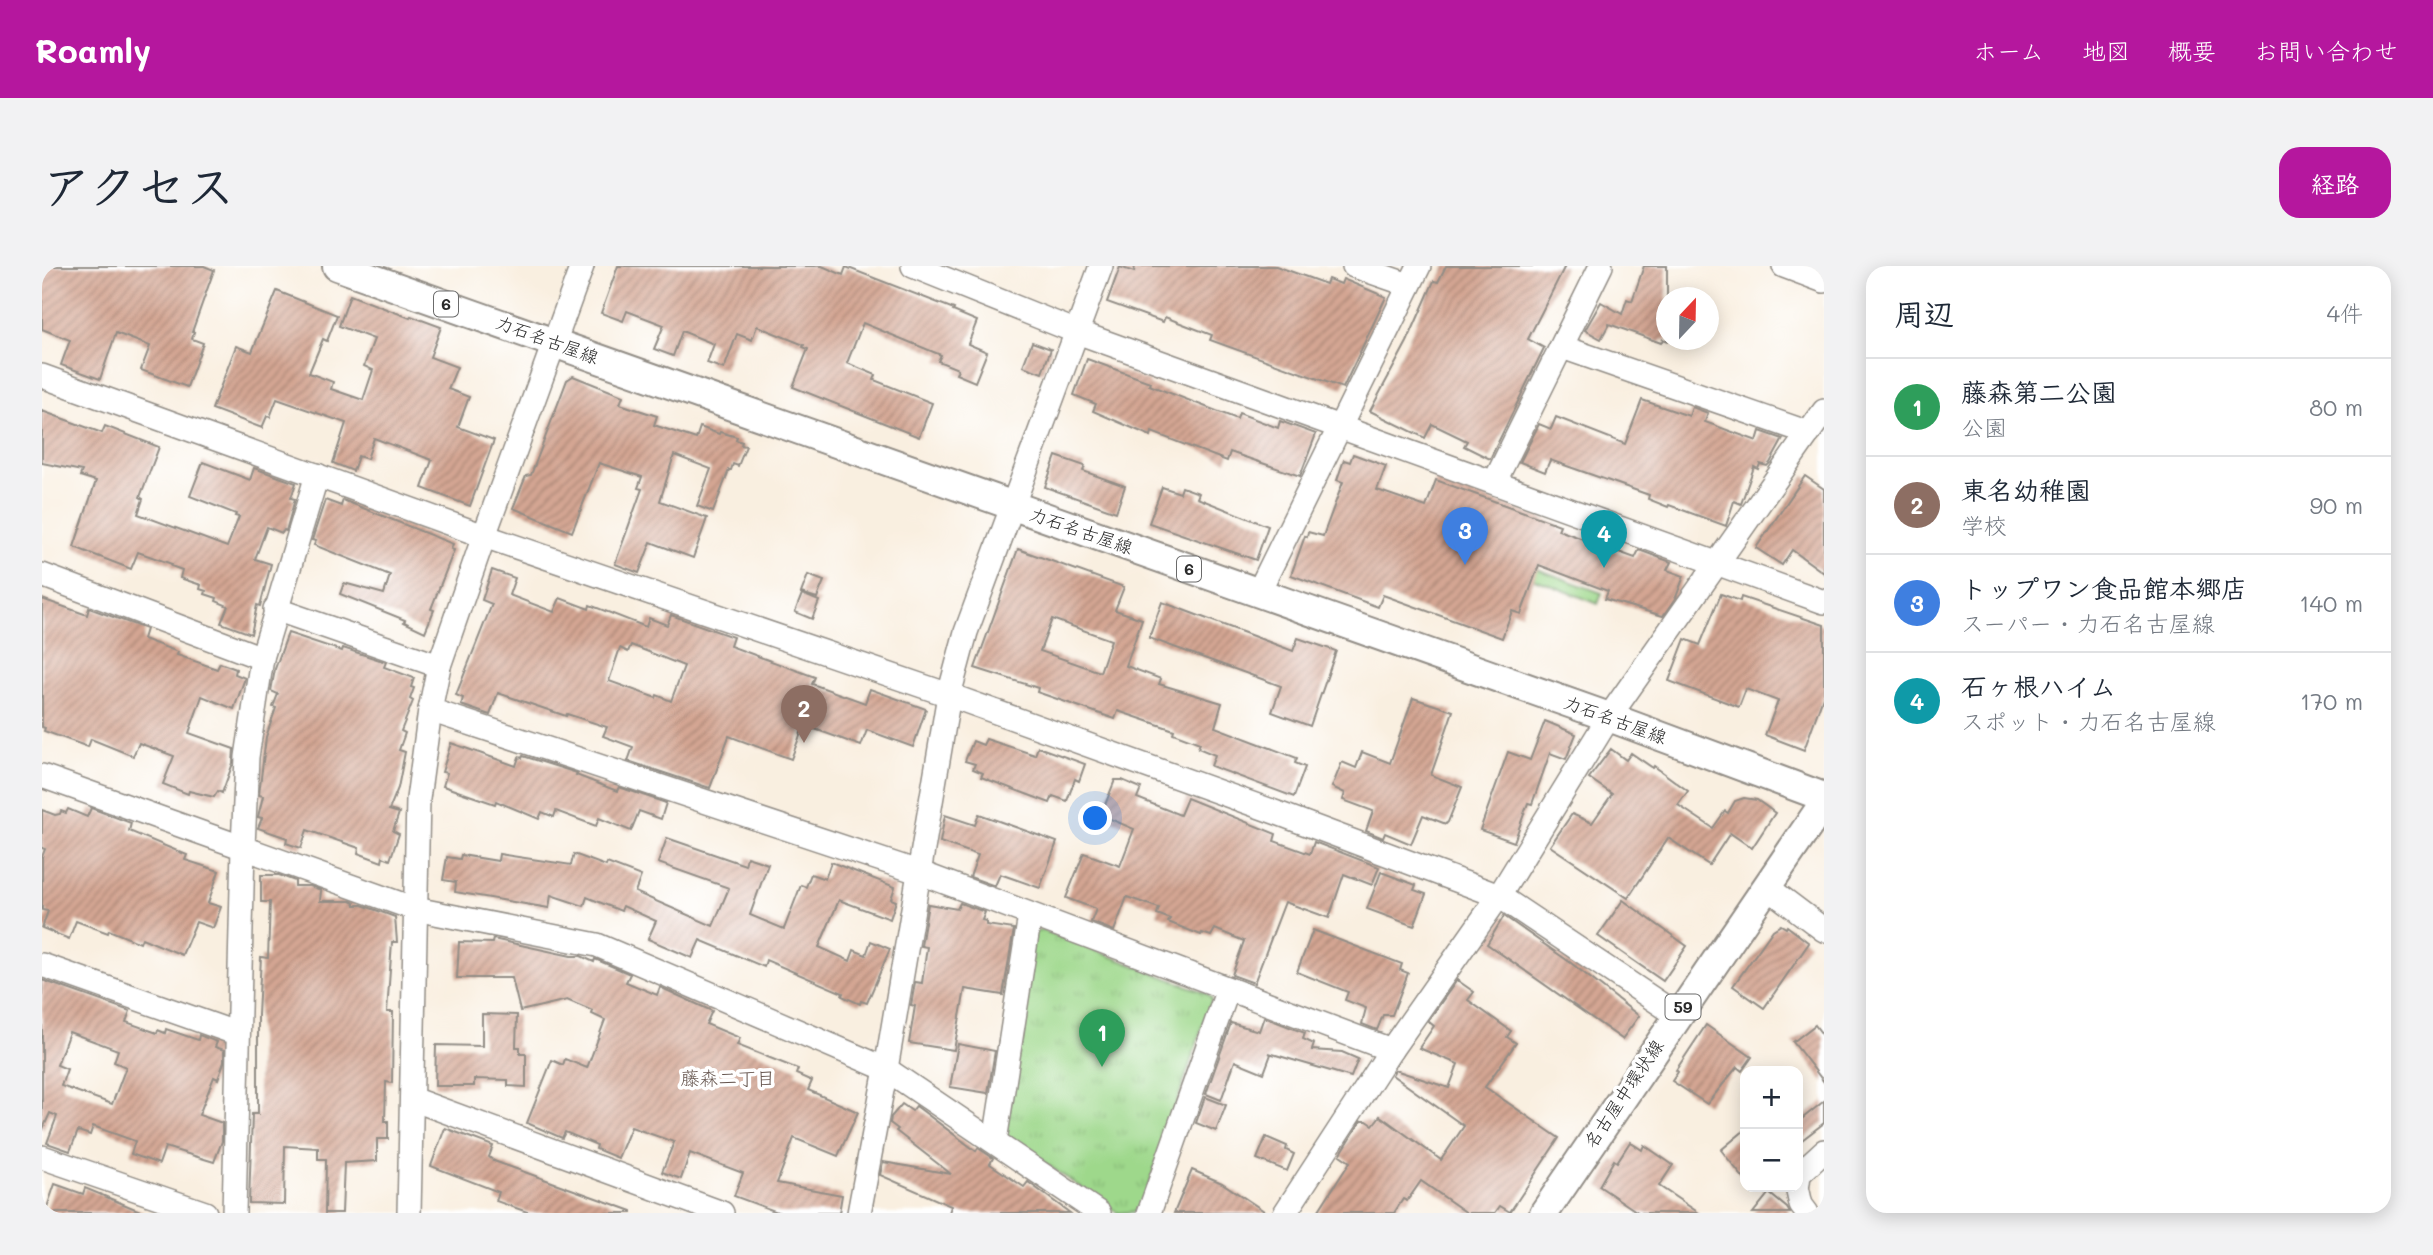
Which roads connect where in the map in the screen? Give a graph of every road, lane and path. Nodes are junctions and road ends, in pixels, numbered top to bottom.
1 (337, 266) edge
2 (582, 266) edge
3 (913, 266) edge
4 (1101, 266) edge
5 (1354, 266) edge
6 (1601, 266) edge
7 (1784, 266) edge
8 (1414, 276) edge
9 (1824, 281) edge
10 (1077, 332) junction
11 (554, 343) junction
12 (1562, 347) junction
13 (42, 376) edge
14 (1824, 411) edge
15 (1339, 427) junction
16 (1809, 433) junction
17 (317, 475) junction
18 (1495, 481) junction
19 (1012, 506) junction
20 (484, 536) junction
21 (1718, 564) junction
22 (42, 575) edge
23 (1258, 593) junction
24 (1824, 602) edge
25 (275, 608) junction
26 (262, 658) junction
27 (439, 666) junction
28 (949, 695) junction
29 (430, 710) junction
30 (1609, 717) junction
31 (42, 776) edge
32 (1824, 797) edge
33 (1824, 803) edge
34 (243, 847) junction
35 (918, 872) junction
36 (1767, 887) junction
37 (1499, 896) junction
38 (415, 909) junction
39 (1030, 915) junction
40 (1824, 930) edge
41 (42, 965) edge
42 (1228, 989) junction
43 (1678, 1015) junction
44 (238, 1034) junction
45 (1391, 1050) junction
46 (886, 1069) junction
47 (412, 1099) junction
48 (995, 1141) junction
49 (1824, 1151) edge
50 (42, 1157) edge
51 (1800, 1200) edge
52 (205, 1213) edge
53 (234, 1213) edge
54 (409, 1213) edge
55 (722, 1213) edge
56 (859, 1213) edge
57 (1099, 1213) edge
58 (1149, 1213) edge
59 (1285, 1213) edge
60 (1544, 1213) edge

1 - 11 main road, 力石名古屋線 / 6
2 - 11 street
3 - 10 street
4 - 10 street
5 - 8 street
6 - 12 street
7 - 9 street
8 - 15 street
10 - 15 street
10 - 19 street
11 - 19 main road, 力石名古屋線 / 6
11 - 20 street
12 - 16 street
12 - 18 street
13 - 17 street
14 - 16 street
15 - 18 street
15 - 23 street
16 - 21 street
17 - 20 street
17 - 25 street
18 - 21 street
19 - 23 main road, 力石名古屋線 / 6
19 - 28 street
20 - 27 street
20 - 28 street
21 - 24 street
21 - 30 street
22 - 26 street
23 - 30 main road, 力石名古屋線 / 6
25 - 26 street
25 - 27 street
26 - 34 street
27 - 29 street
28 - 35 street
28 - 37 street
29 - 35 street
29 - 38 street
30 - 32 main road, 力石名古屋線 / 6
30 - 37 street
31 - 34 street
33 - 36 main road, 名古屋中環状線 / 59
34 - 38 street
34 - 44 street
35 - 39 street
35 - 46 street
36 - 40 street
36 - 43 main road, 名古屋中環状線 / 59
37 - 43 street
37 - 45 street
38 - 46 street
38 - 47 street
39 - 42 street
39 - 48 street
41 - 44 street
42 - 45 street
42 - 58 street
43 - 60 main road, 名古屋中環状線 / 59
44 - 53 street
45 - 59 street
46 - 48 street
46 - 56 street
47 - 54 street
47 - 55 street
48 - 57 street
49 - 51 street
50 - 52 street

